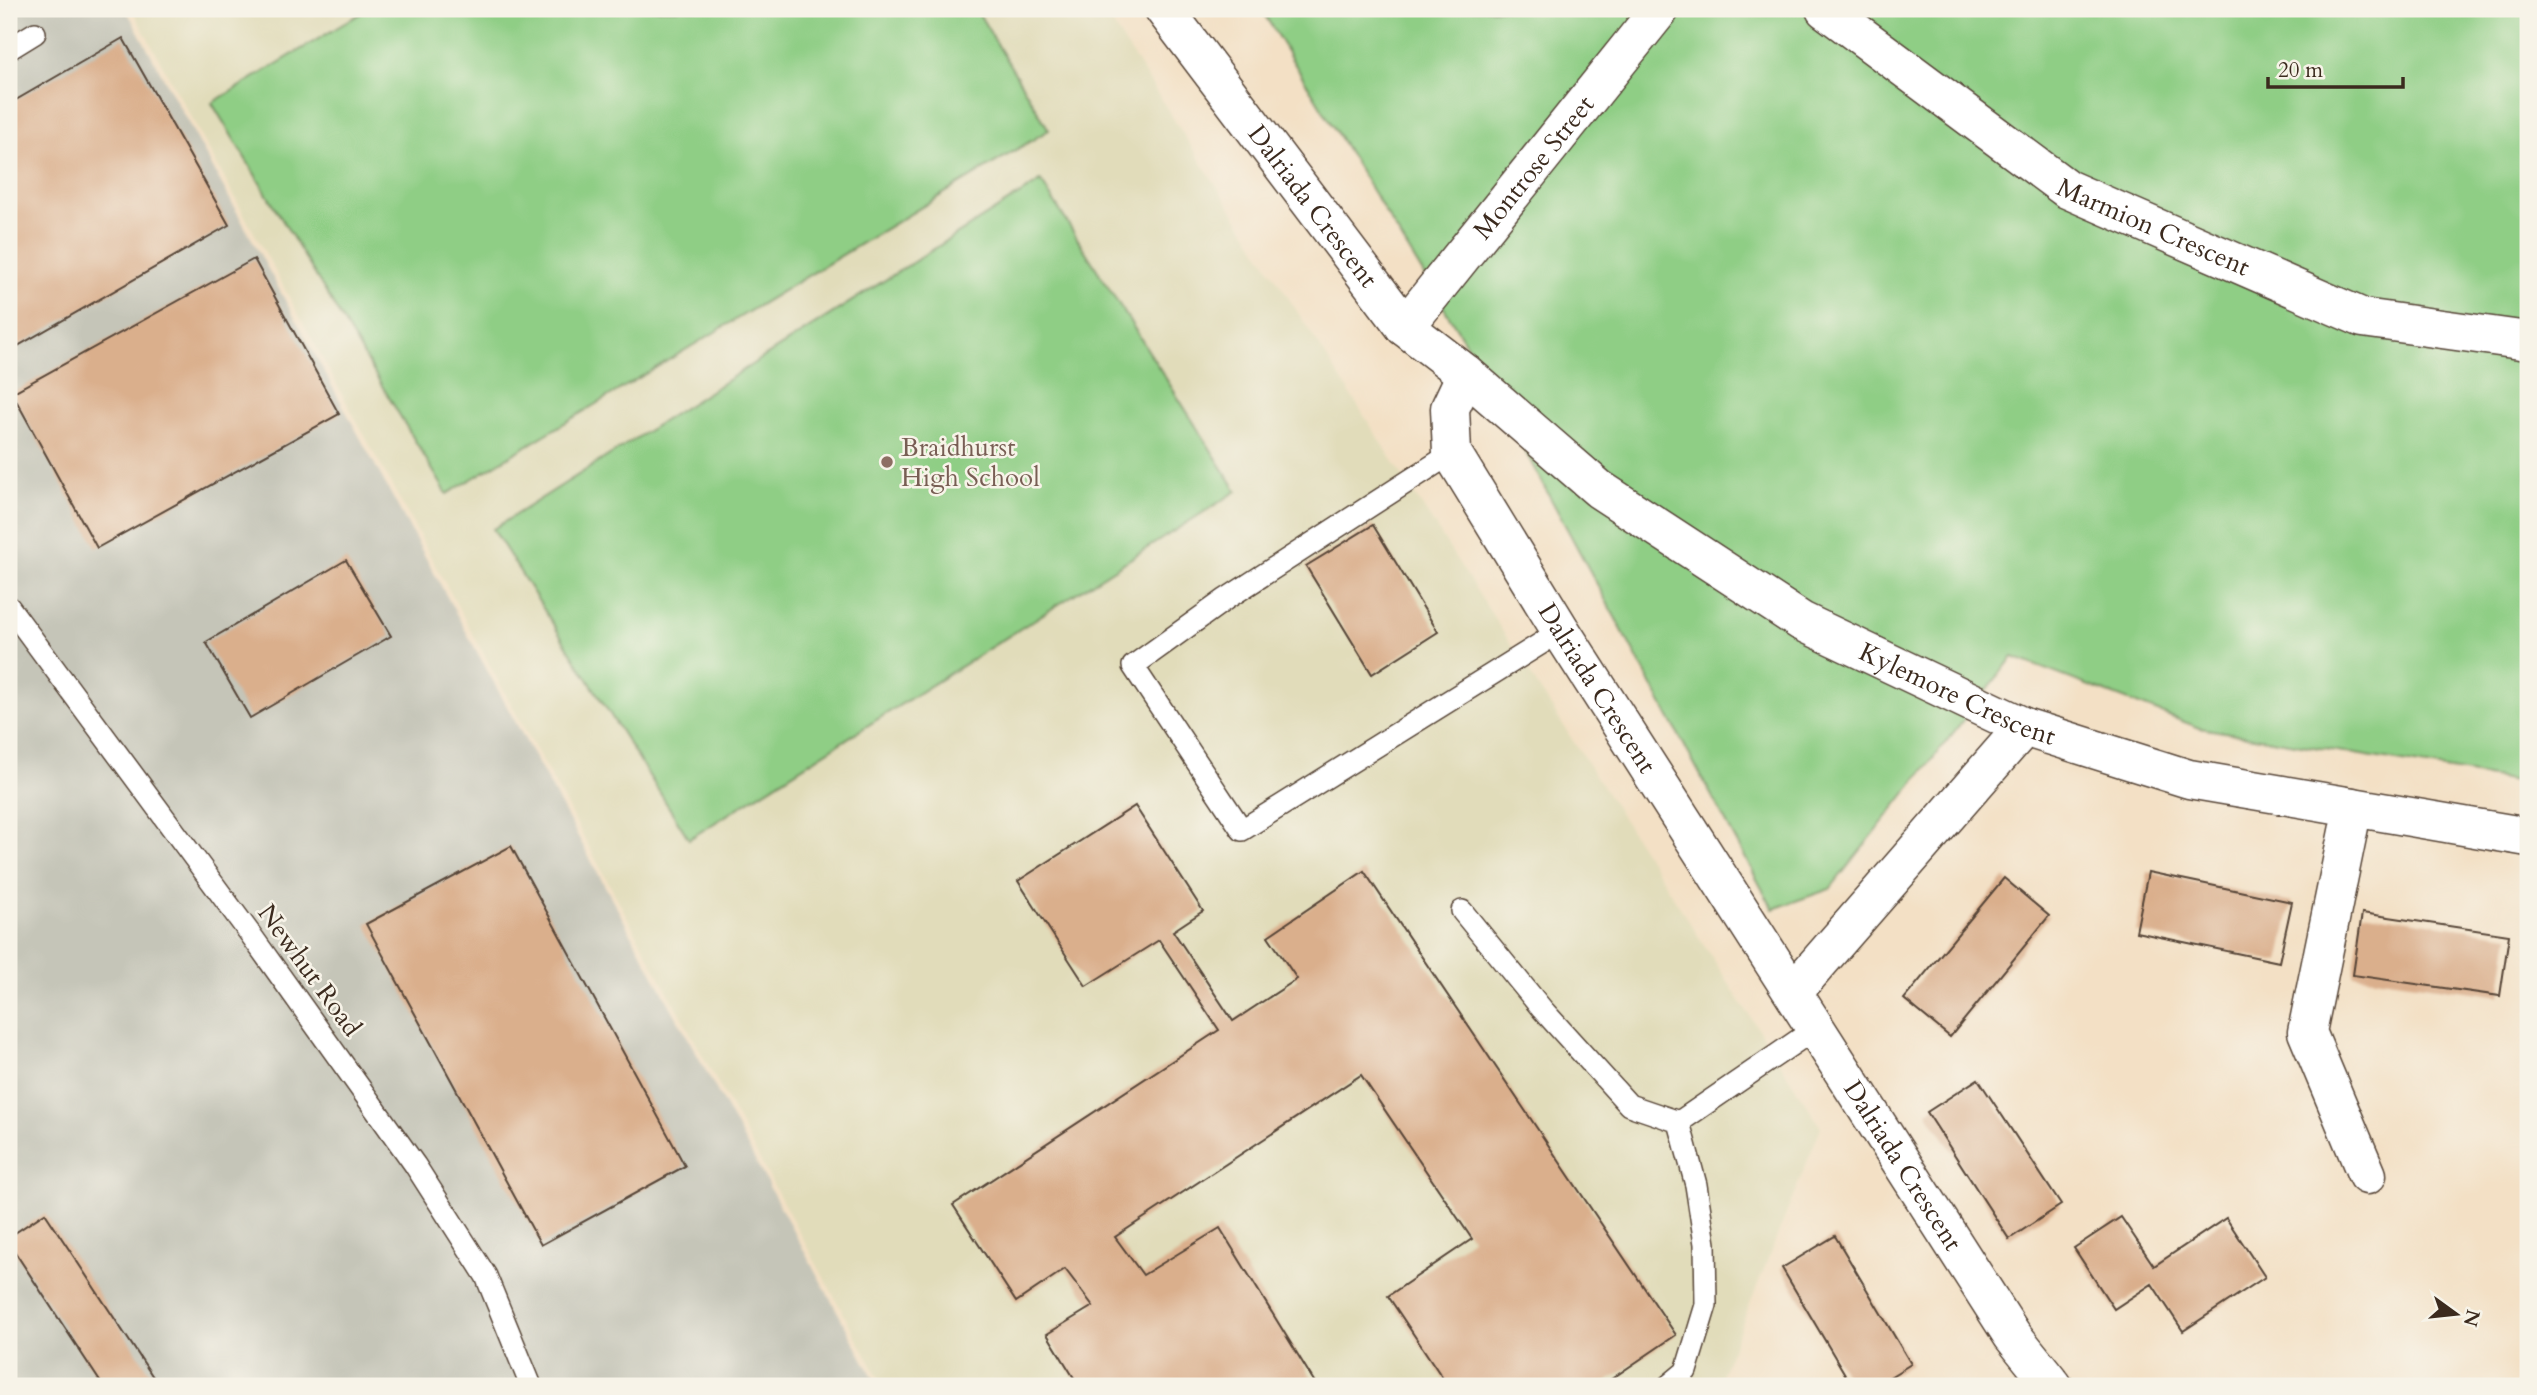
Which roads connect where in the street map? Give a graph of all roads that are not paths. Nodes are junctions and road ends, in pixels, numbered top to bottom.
1 (1164, 9) edge
2 (1660, 9) edge
3 (1825, 9) edge
4 (35, 33) dead end
5 (9, 48) edge
6 (1405, 327) junction
7 (2528, 341) edge
8 (1466, 374) junction
9 (1452, 453) junction
10 (9, 607) edge
11 (1561, 631) junction
12 (2024, 727) junction
13 (2353, 807) junction
14 (2528, 837) edge
15 (1462, 911) dead end
16 (1793, 992) junction
17 (1816, 1028) junction
18 (1679, 1122) junction
19 (2367, 1175) dead end
20 (531, 1386) edge
21 (1668, 1386) edge
22 (2053, 1386) edge

1 - 6 street, Dalriada Crescent
2 - 6 street, Montrose Street
3 - 7 street, Marmion Crescent
4 - 5 lane
6 - 8 street, Dalriada Crescent
8 - 9 street, Dalriada Crescent
8 - 12 street, Kylemore Crescent
9 - 11 street, Dalriada Crescent
9 - 11 lane
10 - 20 lane, Newhut Road
11 - 16 street, Dalriada Crescent
12 - 13 street, Kylemore Crescent
12 - 16 street
13 - 14 street, Kylemore Crescent
13 - 19 street
15 - 18 lane
16 - 17 street, Dalriada Crescent
17 - 18 lane
17 - 22 street, Dalriada Crescent
18 - 21 lane

